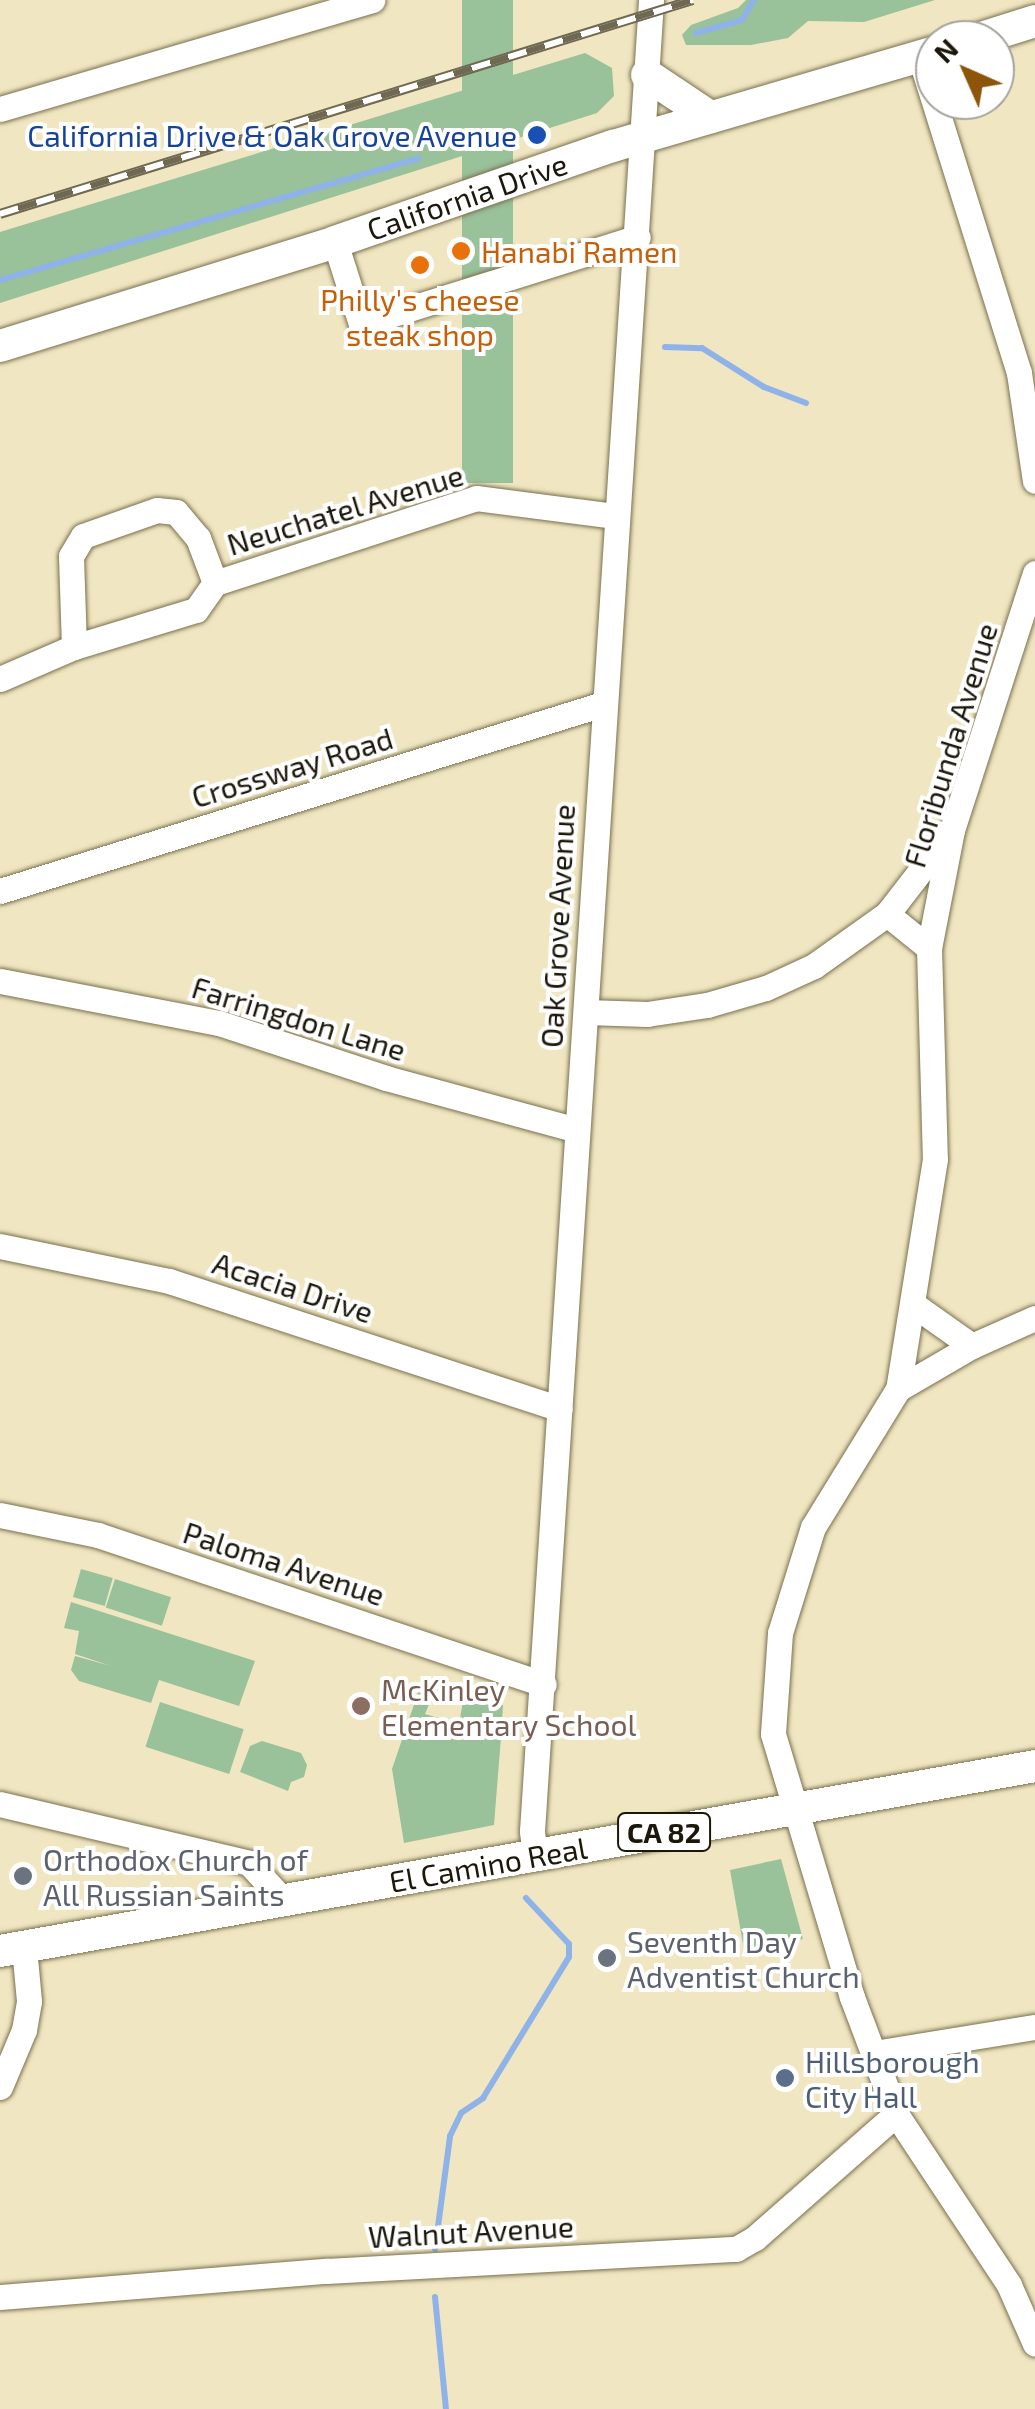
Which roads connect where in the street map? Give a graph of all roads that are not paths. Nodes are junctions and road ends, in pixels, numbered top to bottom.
1 (372, 0) edge
2 (651, 0) edge
3 (915, 58) edge
4 (646, 74) junction
5 (0, 109) edge
6 (710, 117) junction
7 (946, 120) edge
8 (645, 136) junction
9 (638, 236) junction
10 (335, 242) junction
11 (0, 346) edge
12 (1035, 481) edge
13 (614, 516) junction
14 (1035, 573) edge
15 (215, 582) junction
16 (74, 648) junction
17 (0, 679) edge
18 (603, 704) junction
19 (952, 830) junction
20 (0, 890) edge
21 (887, 914) junction
22 (928, 948) junction
23 (0, 981) edge
24 (586, 1012) junction
25 (577, 1130) junction
26 (0, 1246) edge
27 (914, 1305) junction
28 (1035, 1318) edge
29 (972, 1346) junction
30 (898, 1389) junction
31 (560, 1409) junction
32 (0, 1515) edge
33 (544, 1684) junction
34 (1035, 1766) edge
35 (0, 1804) edge
36 (793, 1809) junction
37 (534, 1856) junction
38 (283, 1900) junction
39 (12, 1949) edge
40 (1035, 2026) edge
41 (874, 2054) junction
42 (0, 2087) edge
43 (896, 2114) junction
44 (0, 2297) edge
45 (1035, 2344) edge

1 - 5 street
2 - 4 street, Oak Grove Avenue
3 - 6 main road, California Drive
4 - 6 main road
4 - 8 street, Oak Grove Avenue
6 - 8 main road, California Drive
7 - 12 street
8 - 9 street, Oak Grove Avenue
8 - 10 main road, California Drive
9 - 10 street
9 - 13 street, Oak Grove Avenue
10 - 11 main road, California Drive
13 - 15 street, Neuchatel Avenue
13 - 18 street, Oak Grove Avenue
14 - 19 street, Floribunda Avenue
15 - 16 street
15 - 16 street
16 - 17 street
18 - 20 street, Crossway Road
18 - 24 street, Oak Grove Avenue
19 - 21 street
19 - 22 street, Floribunda Avenue
21 - 22 street
21 - 24 street
22 - 27 street, Floribunda Avenue
23 - 25 street, Farringdon Lane
24 - 25 street, Oak Grove Avenue
25 - 31 street, Oak Grove Avenue
26 - 31 street, Acacia Drive
27 - 29 street
27 - 30 street, Floribunda Avenue
28 - 29 street
29 - 30 street
30 - 36 street, Floribunda Avenue
31 - 33 street, Oak Grove Avenue
32 - 33 street, Paloma Avenue
33 - 37 street, Oak Grove Avenue
34 - 36 main road, El Camino Real / CA 82
35 - 38 street
36 - 37 main road, El Camino Real / CA 82
36 - 41 street, Floribunda Avenue
37 - 38 main road, El Camino Real / CA 82
38 - 39 main road, El Camino Real / CA 82
39 - 42 street
40 - 41 street
41 - 43 street, Floribunda Avenue
43 - 44 street, Walnut Avenue
43 - 45 street, Floribunda Avenue

